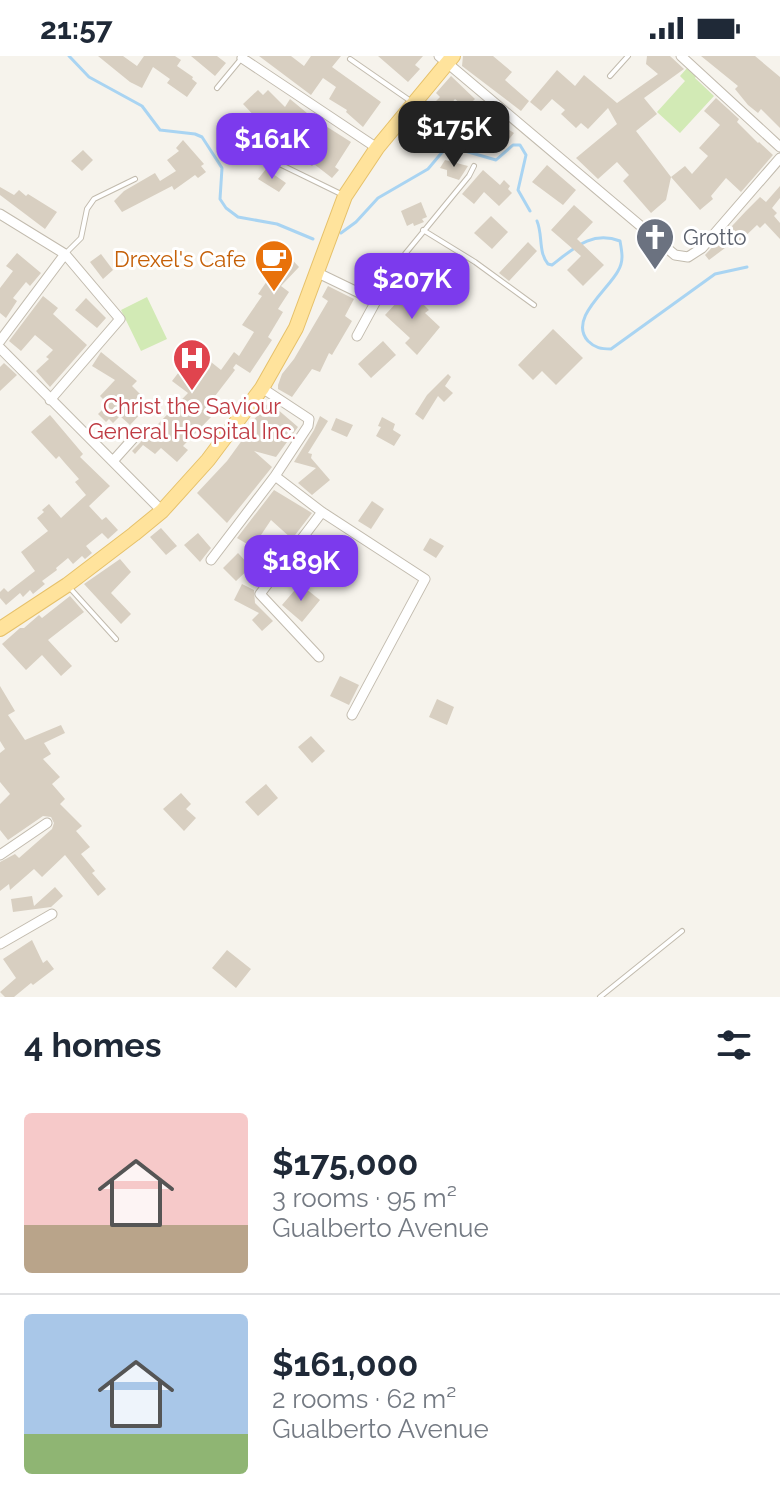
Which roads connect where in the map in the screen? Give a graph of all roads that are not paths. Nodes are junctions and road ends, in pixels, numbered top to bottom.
1 (628, 56) edge
2 (681, 56) edge
3 (242, 57) edge
4 (350, 59) dead end
5 (446, 59) edge
6 (610, 76) dead end
7 (217, 88) dead end
8 (414, 104) junction
9 (779, 144) edge
10 (377, 148) junction
11 (257, 153) dead end
12 (780, 158) edge
13 (474, 166) dead end
14 (135, 179) dead end
15 (345, 196) junction
16 (0, 215) edge
17 (423, 230) junction
18 (65, 254) junction
19 (318, 273) junction
20 (376, 301) junction
21 (534, 305) dead end
22 (357, 336) dead end
23 (0, 341) edge
24 (2, 353) edge
25 (262, 388) junction
26 (50, 400) junction
27 (139, 432) dead end
28 (113, 461) junction
29 (275, 476) junction
30 (162, 511) junction
31 (322, 512) junction
32 (211, 560) dead end
33 (67, 585) junction
34 (0, 629) edge
35 (116, 639) dead end
36 (319, 657) dead end
37 (352, 715) dead end
38 (47, 823) dead end
39 (0, 855) edge
40 (52, 914) dead end
41 (682, 931) dead end
42 (0, 944) edge
43 (600, 997) edge

1 - 6 lane
2 - 9 street
3 - 7 lane
3 - 10 street
4 - 8 lane
5 - 8 main road
5 - 12 street
8 - 10 main road
10 - 15 main road
11 - 15 lane
13 - 17 lane
14 - 18 lane
15 - 19 main road
16 - 18 street
17 - 20 lane
17 - 21 lane
18 - 23 street
18 - 26 street
19 - 20 street
19 - 25 main road
20 - 22 street
24 - 26 street
25 - 29 street
25 - 30 main road
26 - 28 street
27 - 28 street
28 - 30 street
29 - 31 street
29 - 32 street
30 - 33 main road
31 - 36 street
31 - 37 street
33 - 34 main road
33 - 35 lane
38 - 39 street
40 - 42 street
41 - 43 lane

